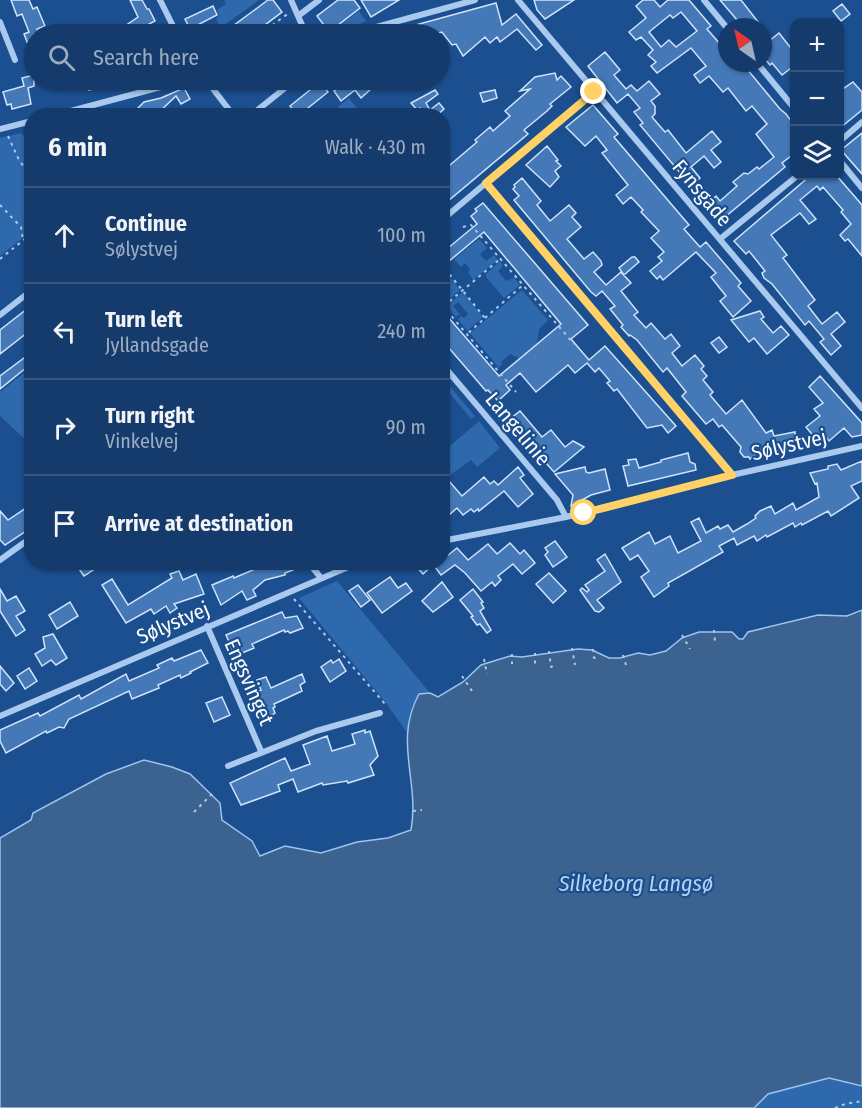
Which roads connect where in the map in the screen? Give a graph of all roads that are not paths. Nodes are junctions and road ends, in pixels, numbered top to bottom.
1 (160, 0) edge
2 (291, 0) edge
3 (319, 0) edge
4 (475, 0) edge
5 (518, 0) edge
6 (704, 0) edge
7 (298, 16) junction
8 (719, 18) edge
9 (0, 22) edge
10 (172, 24) edge
11 (302, 24) edge
12 (387, 24) edge
13 (15, 60) dead end
14 (765, 72) edge
15 (150, 90) edge
16 (214, 90) edge
17 (282, 90) edge
18 (594, 92) junction
19 (790, 102) edge
20 (82, 108) edge
21 (228, 108) edge
22 (260, 108) edge
23 (862, 122) edge
24 (24, 123) edge
25 (2, 129) edge
26 (844, 138) edge
27 (844, 166) edge
28 (792, 180) edge
29 (486, 183) junction
30 (862, 188) edge
31 (450, 213) edge
32 (720, 239) junction
33 (24, 296) edge
34 (0, 315) edge
35 (450, 373) edge
36 (862, 408) edge
37 (862, 446) edge
38 (732, 475) junction
39 (566, 518) junction
40 (450, 540) edge
41 (24, 543) edge
42 (0, 560) edge
43 (314, 570) edge
44 (340, 570) edge
45 (321, 578) junction
46 (207, 626) junction
47 (380, 713) road end
48 (0, 716) edge
49 (261, 751) junction
50 (228, 766) dead end

1 - 10 street
2 - 7 street
3 - 7 street
4 - 12 street
5 - 18 street, Fynsgade
6 - 8 street
7 - 11 street
9 - 13 street
14 - 19 street
15 - 20 street
16 - 21 street
17 - 22 street
18 - 29 street
18 - 32 street, Fynsgade
23 - 26 street
24 - 25 street
27 - 30 street
28 - 32 street
29 - 31 street
29 - 38 street
32 - 36 street, Fynsgade
33 - 34 street
35 - 39 street, Langelinie
37 - 38 street, Sølystvej
38 - 39 street, Sølystvej
39 - 40 street, Sølystvej
41 - 42 street
43 - 45 street
44 - 45 street, Sølystvej
45 - 46 street, Sølystvej
46 - 48 street, Sølystvej
46 - 49 street, Engsvinget
47 - 49 street, Engsvinget
49 - 50 street, Engsvinget

